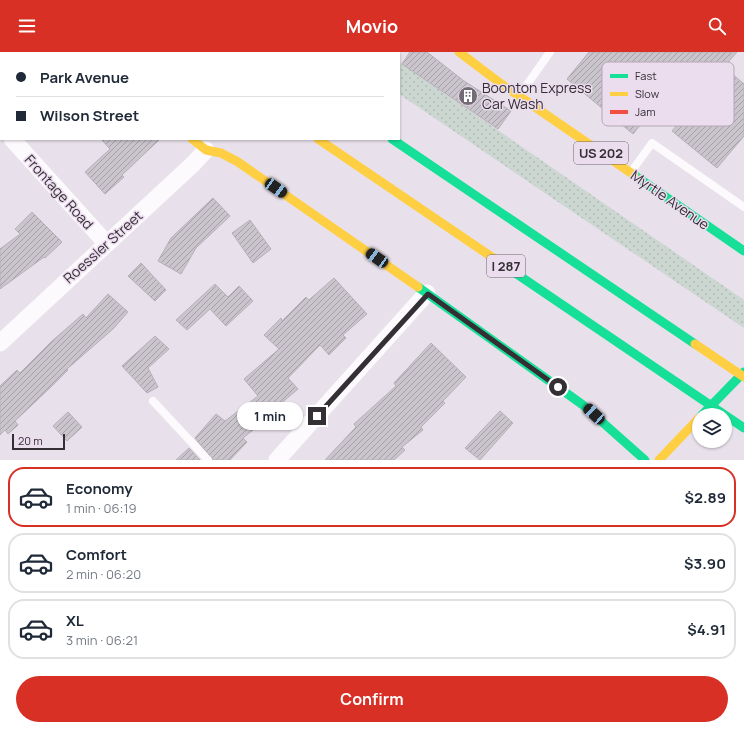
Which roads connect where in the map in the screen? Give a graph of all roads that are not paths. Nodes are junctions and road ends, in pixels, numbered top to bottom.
1 (459, 52) edge
2 (550, 52) edge
3 (519, 96) junction
4 (13, 140) edge
5 (193, 140) edge
6 (319, 140) edge
7 (393, 140) edge
8 (206, 150) junction
9 (630, 173) junction
10 (744, 207) edge
11 (107, 244) junction
12 (744, 251) edge
13 (428, 294) junction
14 (0, 343) edge
15 (744, 372) edge
16 (744, 377) edge
17 (153, 401) dead end
18 (709, 408) edge
19 (692, 425) edge
20 (744, 428) edge
21 (208, 460) edge
22 (277, 460) edge
23 (644, 460) edge
24 (659, 460) edge

1 - 3 main road, Myrtle Avenue / US 202
2 - 3 lane
3 - 9 main road, Myrtle Avenue / US 202
4 - 11 street, Frontage Road
5 - 8 main road
6 - 20 main road, I 287
7 - 16 main road
8 - 11 street, Roessler Street
8 - 13 main road
9 - 10 lane
9 - 12 main road, Myrtle Avenue / US 202
11 - 14 street, Roessler Street
13 - 22 street
13 - 23 main road
15 - 18 main road
17 - 21 lane
19 - 24 main road

